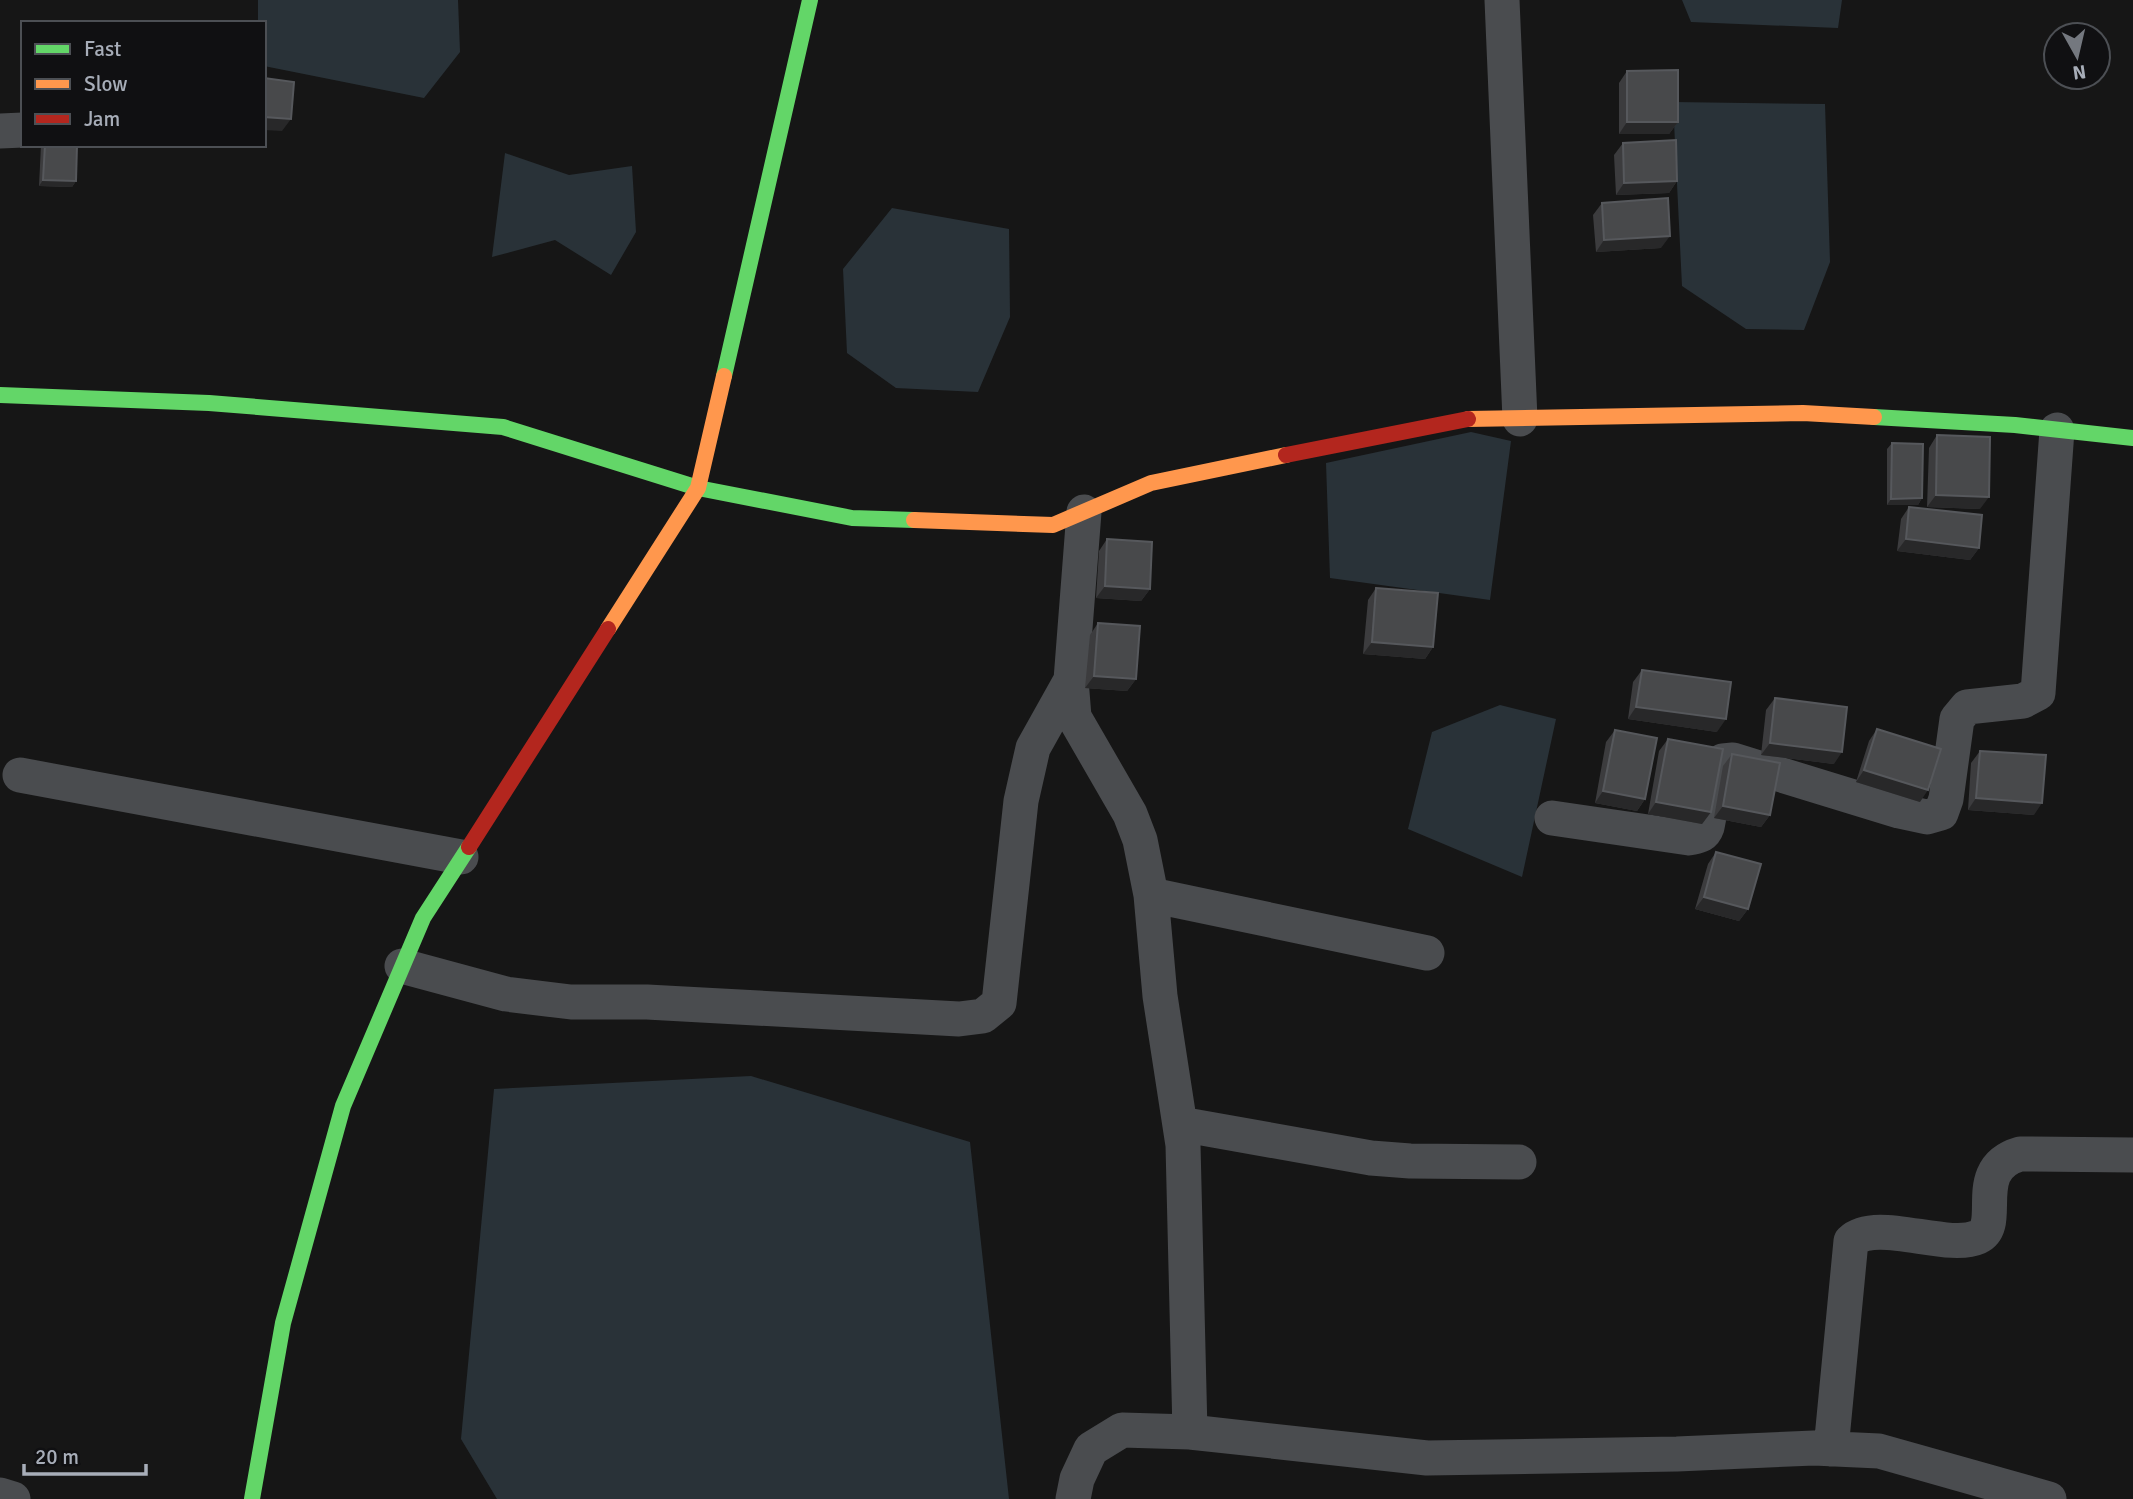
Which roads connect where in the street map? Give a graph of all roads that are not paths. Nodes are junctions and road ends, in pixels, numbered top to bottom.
1 (810, 0) edge
2 (1502, 0) edge
3 (21, 130) edge
4 (0, 131) edge
5 (0, 395) edge
6 (1520, 419) junction
7 (2057, 430) junction
8 (2133, 438) edge
9 (698, 488) junction
10 (1084, 512) junction
11 (1071, 680) junction
12 (20, 775) dead end
13 (1552, 818) dead end
14 (461, 857) junction
15 (1151, 895) junction
16 (1427, 953) dead end
17 (402, 966) junction
18 (1180, 1124) junction
19 (2133, 1155) edge
20 (1519, 1163) dead end
21 (1190, 1432) junction
22 (1831, 1449) junction
23 (0, 1495) edge
24 (13, 1499) edge
25 (252, 1499) edge
26 (1073, 1499) edge
27 (2049, 1499) edge

1 - 9 street
2 - 6 street
3 - 4 street
5 - 9 street
6 - 7 street
6 - 10 street
7 - 8 street
7 - 13 street
9 - 10 street
9 - 14 street
10 - 11 street
11 - 15 street
11 - 17 street
12 - 14 street
14 - 17 street
15 - 16 street
15 - 18 street
17 - 25 street
18 - 20 street
18 - 21 street
19 - 22 street
21 - 22 street
21 - 26 street
22 - 27 street
23 - 24 street

